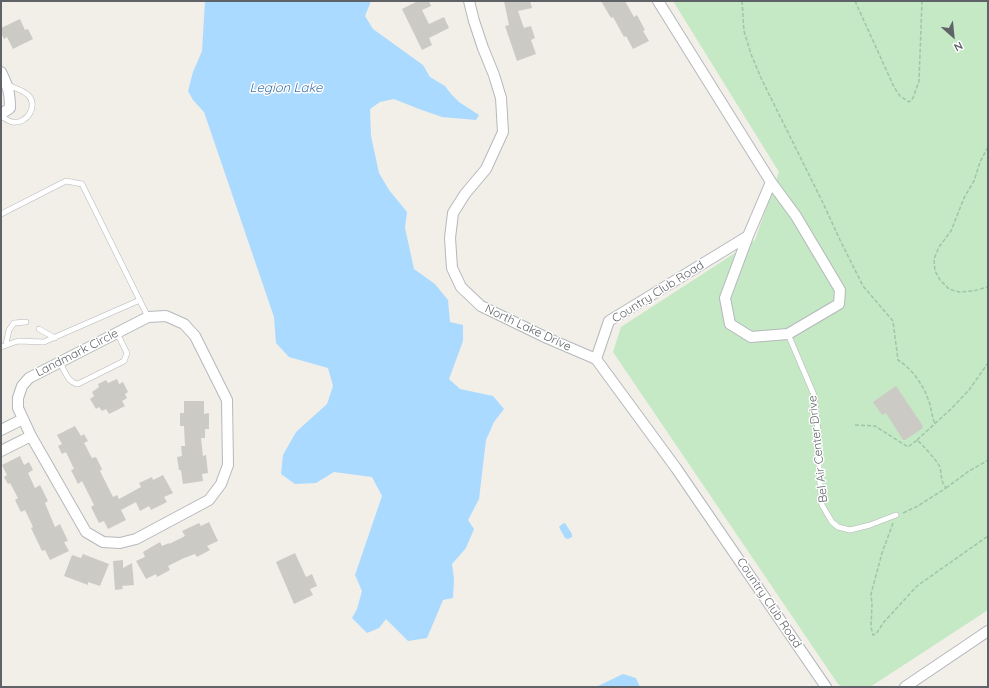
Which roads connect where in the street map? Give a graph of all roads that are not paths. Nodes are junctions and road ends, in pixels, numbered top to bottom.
1 (469, 1) edge
2 (658, 1) edge
3 (1, 72) edge
4 (7, 85) junction
5 (1, 115) edge
6 (771, 182) junction
7 (1, 214) edge
8 (748, 236) junction
9 (140, 300) junction
10 (148, 316) junction
11 (26, 322) dead end
12 (39, 329) dead end
13 (117, 333) junction
14 (788, 334) junction
15 (56, 338) junction
16 (4, 346) edge
17 (596, 359) junction
18 (60, 362) junction
19 (23, 419) junction
20 (1, 430) edge
21 (31, 436) junction
22 (1, 451) edge
23 (896, 515) road end
24 (988, 631) edge
25 (826, 687) edge
26 (905, 687) edge

1 - 17 street, North Lake Drive
2 - 6 street
3 - 4 street
4 - 5 street
4 - 5 lane
6 - 8 street
6 - 14 street
7 - 9 lane
8 - 14 street
8 - 17 street, Country Club Road
9 - 10 lane
9 - 15 lane
10 - 13 street, Landmark Circle
10 - 21 street, Landmark Circle
11 - 16 lane
12 - 15 lane
13 - 18 street, Landmark Circle
13 - 18 lane
14 - 23 lane, Bel Air Center Drive
15 - 16 lane
17 - 25 street, Country Club Road
18 - 19 street, Landmark Circle
19 - 20 street
19 - 21 street, Landmark Circle
21 - 22 street
24 - 26 street

